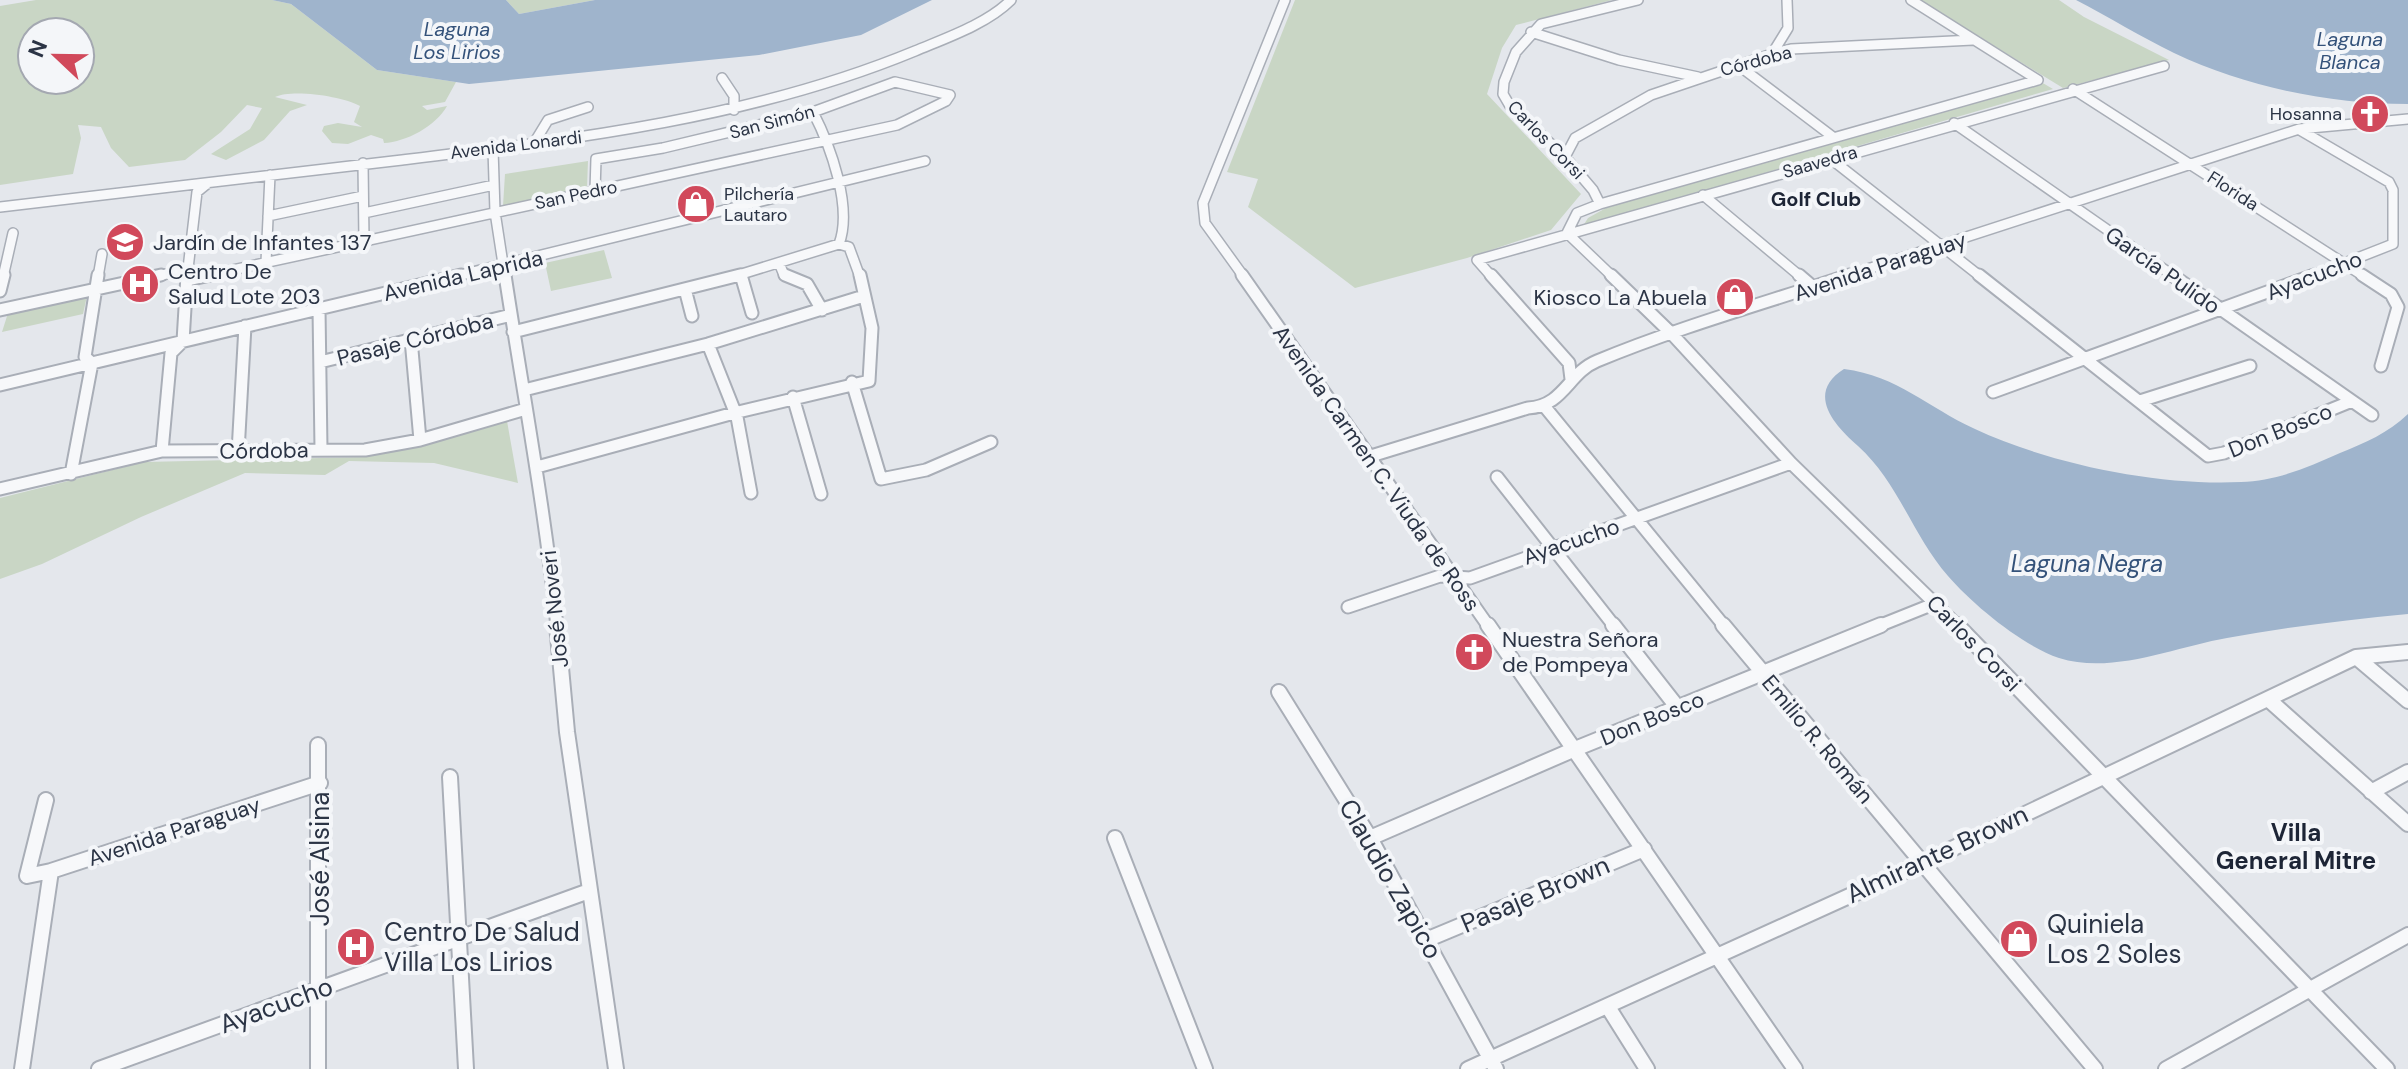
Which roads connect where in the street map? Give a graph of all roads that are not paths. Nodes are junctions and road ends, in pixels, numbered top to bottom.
1 (1011, 0) edge
2 (1285, 0) edge
3 (1638, 0) edge
4 (1787, 0) edge
5 (1911, 0) edge
6 (1531, 32) junction
7 (1973, 40) junction
8 (1772, 54) junction
9 (1738, 65) junction
10 (2164, 66) dead end
11 (1698, 77) junction
12 (722, 78) dead end
13 (2073, 89) junction
14 (944, 92) joint
15 (588, 107) dead end
16 (734, 110) junction
17 (813, 112) junction
18 (2408, 119) edge
19 (1954, 123) junction
20 (2299, 129) junction
21 (1833, 137) junction
22 (830, 140) junction
23 (534, 143) junction
24 (663, 148) junction
25 (493, 149) junction
26 (1565, 157) junction
27 (1831, 159) junction
28 (925, 161) dead end
29 (363, 163) junction
30 (2194, 165) junction
31 (270, 175) junction
32 (668, 176) junction
33 (210, 181) junction
34 (841, 183) junction
35 (494, 185) junction
36 (595, 191) junction
37 (1703, 195) junction
38 (363, 196) junction
39 (1600, 204) junction
40 (2072, 205) junction
41 (0, 207) edge
42 (495, 212) junction
43 (364, 213) junction
44 (268, 216) junction
45 (13, 233) dead end
46 (1567, 233) junction
47 (364, 241) junction
48 (839, 244) junction
49 (1941, 246) junction
50 (102, 254) dead end
51 (266, 262) junction
52 (779, 263) junction
53 (2346, 263) junction
54 (504, 265) junction
55 (187, 275) junction
56 (741, 275) junction
57 (1813, 287) junction
58 (96, 288) junction
59 (685, 289) junction
60 (0, 291) edge
61 (864, 296) junction
62 (319, 309) junction
63 (0, 310) edge
64 (822, 310) junction
65 (2219, 310) junction
66 (752, 313) dead end
67 (511, 315) junction
68 (692, 316) dead end
69 (245, 326) junction
70 (513, 332) junction
71 (1671, 333) junction
72 (411, 339) junction
73 (183, 341) junction
74 (708, 344) junction
75 (2085, 359) junction
76 (320, 362) junction
77 (92, 363) junction
78 (2250, 366) dead end
79 (2381, 366) dead end
80 (1571, 379) junction
81 (852, 382) junction
82 (0, 385) edge
83 (524, 390) junction
84 (1993, 392) dead end
85 (793, 397) junction
86 (2140, 401) junction
87 (2352, 401) junction
88 (1545, 407) junction
89 (526, 409) junction
90 (734, 413) junction
91 (2372, 415) dead end
92 (420, 440) junction
93 (991, 442) dead end
94 (321, 449) junction
95 (162, 451) junction
96 (238, 452) junction
97 (1371, 456) junction
98 (1791, 463) junction
99 (537, 467) junction
100 (71, 474) junction
101 (1497, 477) dead end
102 (0, 489) edge
103 (751, 493) dead end
104 (821, 494) dead end
105 (1634, 519) junction
106 (1553, 547) junction
107 (1453, 577) junction
108 (1936, 603) junction
109 (1348, 607) dead end
110 (2408, 652) edge
111 (2356, 657) junction
112 (1764, 673) junction
113 (1279, 692) dead end
114 (2268, 699) junction
115 (2408, 701) edge
116 (1678, 708) junction
117 (318, 745) dead end
118 (1575, 749) junction
119 (2408, 772) edge
120 (2101, 776) junction
121 (450, 777) dead end
122 (320, 783) junction
123 (2371, 792) junction
124 (46, 800) dead end
125 (2408, 824) edge
126 (1115, 838) dead end
127 (1370, 838) junction
128 (1644, 849) junction
129 (1922, 863) junction
130 (51, 871) junction
131 (589, 891) junction
132 (1426, 940) junction
133 (457, 941) junction
134 (2405, 941) edge
135 (1716, 956) junction
136 (320, 990) junction
137 (2309, 990) junction
138 (1608, 1007) junction
139 (1493, 1064) edge
140 (22, 1069) edge
141 (99, 1069) edge
142 (318, 1069) edge
143 (466, 1069) edge
144 (616, 1069) edge
145 (1205, 1069) edge
146 (1468, 1069) edge
147 (1647, 1069) edge
148 (1795, 1069) edge
149 (2095, 1069) edge
150 (2166, 1069) edge
151 (2387, 1069) edge

1 - 16 street, Avenida Lonardi
2 - 97 street, Avenida Carmen C. Viuda de Ross
3 - 6 street
4 - 8 street
5 - 7 street
6 - 11 street
6 - 26 street, Carlos Corsi
7 - 8 street, Córdoba
7 - 21 street, Saavedra
8 - 9 street, Córdoba
9 - 11 street, Córdoba
9 - 21 street
10 - 13 street, Saavedra
11 - 26 street, Córdoba
12 - 16 street
13 - 19 street, Saavedra
13 - 30 street, Florida
14 - 17 street, San Simón
14 - 22 street, San Pedro
15 - 23 street
16 - 23 street, Avenida Lonardi
17 - 22 street
17 - 24 street, San Simón
18 - 20 street, Avenida Paraguay
19 - 27 street, Saavedra
19 - 40 street, García Pulido
20 - 30 street, Avenida Paraguay
20 - 53 street, Ayacucho
21 - 39 street, Saavedra
22 - 32 street, San Pedro
22 - 34 street
23 - 25 street, Avenida Lonardi
24 - 32 street
24 - 36 street, San Simón
25 - 29 street, Avenida Lonardi
25 - 35 street, José Noveri
26 - 39 street, Carlos Corsi
27 - 37 street, Saavedra
27 - 49 street
28 - 34 street, Avenida Laprida
29 - 31 street, Avenida Lonardi
29 - 38 street
30 - 40 street, Avenida Paraguay
30 - 53 street, Florida
31 - 33 street, Avenida Lonardi
31 - 44 street
32 - 36 street, San Pedro
33 - 41 street, Avenida Lonardi
33 - 55 street
34 - 48 street
34 - 54 street, Avenida Laprida
35 - 42 street, José Noveri
35 - 43 street
36 - 42 street, San Pedro
37 - 46 street, Saavedra
37 - 57 street
38 - 43 street
38 - 44 street
39 - 46 street, Saavedra
40 - 49 street, Avenida Paraguay
40 - 65 street, García Pulido
42 - 47 street, San Pedro
42 - 54 street, José Noveri
43 - 47 street
44 - 51 street
45 - 60 street
46 - 71 street, Carlos Corsi
46 - 80 street, Saavedra
47 - 51 street, San Pedro
48 - 52 street
48 - 61 street
49 - 57 street, Avenida Paraguay
49 - 75 street
50 - 58 street
51 - 55 street, San Pedro
52 - 56 street
52 - 64 street
53 - 65 street, Ayacucho
53 - 79 street, Florida
54 - 62 street, Avenida Laprida
54 - 67 street, José Noveri
55 - 58 street, San Pedro
55 - 73 street
56 - 59 street
56 - 66 street
57 - 71 street, Avenida Paraguay
58 - 63 street, San Pedro
58 - 77 street
59 - 68 street
59 - 70 street
61 - 64 street
61 - 81 street
62 - 69 street, Avenida Laprida
62 - 76 street
64 - 74 street
65 - 75 street, Ayacucho
65 - 87 street, García Pulido
67 - 70 street, José Noveri
67 - 72 street, Pasaje Córdoba
69 - 73 street, Avenida Laprida
69 - 96 street
70 - 83 street, José Noveri
71 - 80 street, Avenida Paraguay
71 - 98 street, Carlos Corsi
72 - 76 street, Pasaje Córdoba
72 - 92 street
73 - 77 street, Avenida Laprida
73 - 95 street
74 - 83 street
74 - 90 street
75 - 84 street, Ayacucho
75 - 86 street
76 - 94 street
77 - 82 street, Avenida Laprida
77 - 100 street
78 - 86 street
80 - 88 street, Avenida Paraguay
81 - 85 street
81 - 93 street
83 - 89 street, José Noveri
85 - 90 street
85 - 104 street
86 - 87 street, Don Bosco
87 - 91 street, García Pulido
88 - 97 street
88 - 105 street, Emilio R. Román
89 - 92 street, Córdoba
89 - 99 street, José Noveri
90 - 99 street
90 - 103 street
92 - 94 street, Córdoba
94 - 96 street, Córdoba
95 - 96 street, Córdoba
95 - 100 street, Córdoba
97 - 107 street, Avenida Carmen C. Viuda de Ross
98 - 105 street, Ayacucho
98 - 108 street, Carlos Corsi
99 - 131 street, José Noveri
100 - 102 street, Córdoba
101 - 106 street
105 - 106 street, Ayacucho
105 - 112 street, Emilio R. Román
106 - 107 street, Ayacucho
106 - 116 street
107 - 109 street, Ayacucho
107 - 118 street, Avenida Carmen C. Viuda de Ross
108 - 112 street, Don Bosco
108 - 120 street, Carlos Corsi
110 - 111 street, Almirante Brown
111 - 114 street, Almirante Brown
111 - 115 street
112 - 116 street, Don Bosco
112 - 129 street, Emilio R. Román
113 - 127 street, Claudio Zapico
114 - 120 street, Almirante Brown
114 - 123 street
116 - 118 street, Don Bosco
117 - 122 street, José Alsina
118 - 127 street, Don Bosco
118 - 128 street, Avenida Carmen C. Viuda de Ross
119 - 123 street
120 - 129 street, Almirante Brown
120 - 137 street, Carlos Corsi
121 - 133 street
122 - 130 street, Avenida Paraguay
122 - 136 street, José Alsina
123 - 125 street
124 - 130 street, Avenida Paraguay
126 - 145 street
127 - 132 street, Claudio Zapico
128 - 132 street, Pasaje Brown
128 - 135 street, Avenida Carmen C. Viuda de Ross
129 - 135 street, Almirante Brown
129 - 149 street, Emilio R. Román
130 - 140 street
131 - 133 street, Ayacucho
131 - 144 street, José Noveri
132 - 139 street, Claudio Zapico
133 - 136 street, Ayacucho
133 - 143 street
134 - 137 street
135 - 138 street, Almirante Brown
135 - 148 street, Avenida Carmen C. Viuda de Ross
136 - 141 street, Ayacucho
136 - 142 street, José Alsina
137 - 150 street
137 - 151 street, Carlos Corsi
138 - 139 street, Almirante Brown
138 - 147 street
139 - 146 street, Almirante Brown

